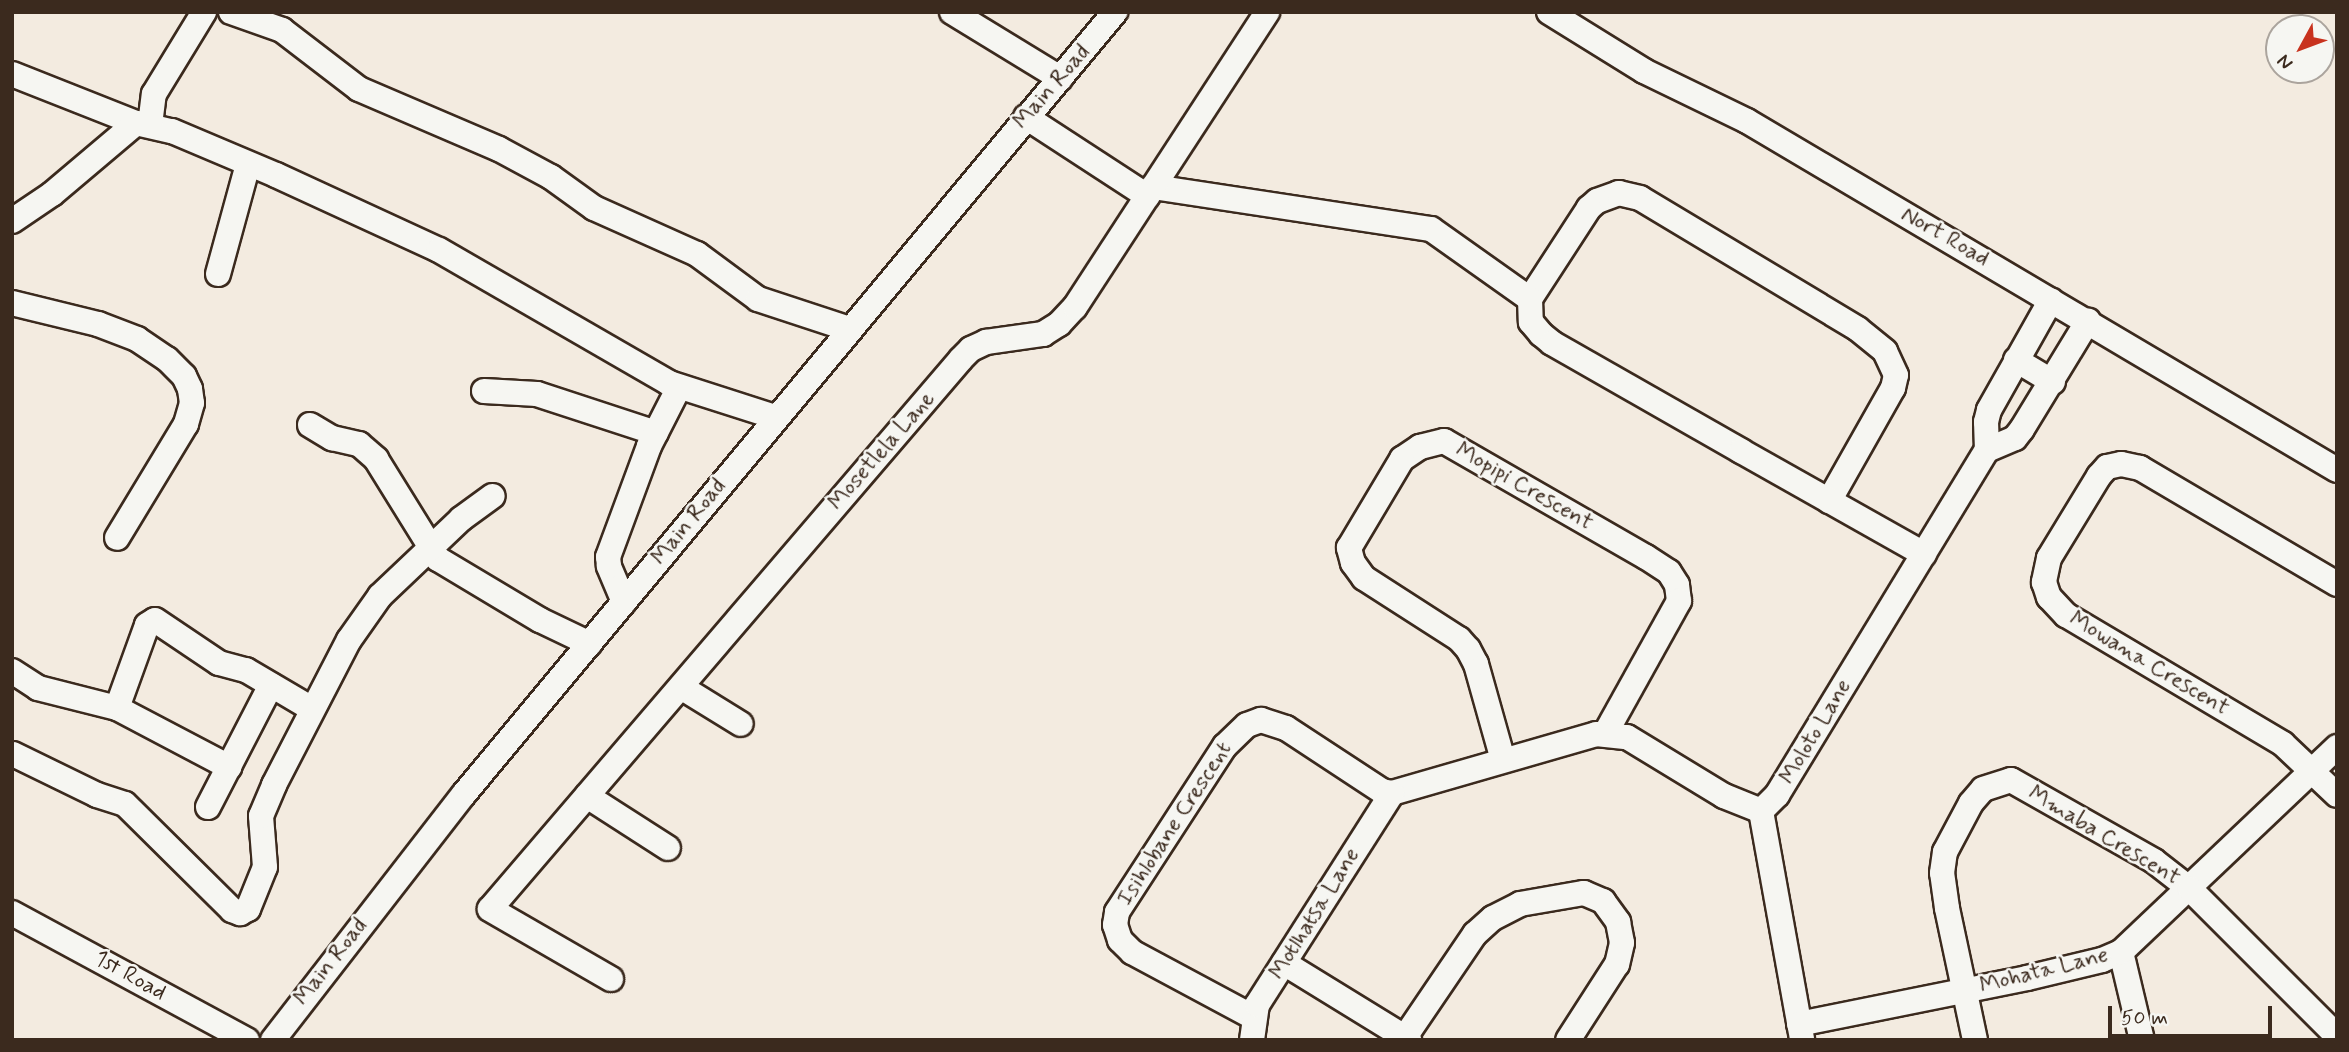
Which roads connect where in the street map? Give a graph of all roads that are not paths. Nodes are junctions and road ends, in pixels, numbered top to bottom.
1 (204, 12) edge
2 (231, 12) edge
3 (952, 12) edge
4 (1115, 12) edge
5 (1266, 12) edge
6 (1549, 12) edge
7 (12, 74) edge
8 (1060, 78) junction
9 (1026, 117) junction
10 (143, 124) junction
11 (248, 164) junction
12 (1150, 192) junction
13 (12, 221) edge
14 (218, 274) dead end
15 (1530, 299) junction
16 (2051, 300) junction
17 (12, 303) edge
18 (2088, 321) junction
19 (849, 329) junction
20 (2016, 360) junction
21 (2053, 382) junction
22 (679, 387) junction
23 (484, 391) dead end
24 (775, 417) junction
25 (310, 425) dead end
26 (656, 433) junction
27 (1987, 450) junction
28 (2337, 470) edge
29 (493, 496) dead end
30 (1829, 500) junction
31 (117, 538) dead end
32 (432, 547) junction
33 (1924, 554) junction
34 (2337, 584) edge
35 (624, 602) junction
36 (590, 644) junction
37 (12, 671) edge
38 (271, 685) junction
39 (681, 687) junction
40 (117, 708) junction
41 (312, 709) junction
42 (741, 724) dead end
43 (1605, 734) junction
44 (2337, 747) edge
45 (13, 754) edge
46 (1503, 760) junction
47 (229, 767) junction
48 (2313, 770) junction
49 (1392, 793) junction
50 (2337, 795) edge
51 (587, 796) junction
52 (208, 807) dead end
53 (1761, 811) junction
54 (668, 848) dead end
55 (2190, 889) junction
56 (12, 913) edge
57 (2121, 952) junction
58 (1284, 963) junction
59 (611, 979) dead end
60 (1965, 991) junction
61 (1252, 1028) edge
62 (1801, 1032) edge
63 (2337, 1036) edge
64 (1407, 1038) edge
65 (247, 1040) edge
66 (273, 1040) edge
67 (1568, 1040) edge
68 (1975, 1040) edge
69 (2142, 1040) edge

1 - 10 street
2 - 19 street
3 - 8 street
4 - 8 street, Main Road
5 - 12 street, Mosetlela Lane
6 - 16 street, Nort Road
7 - 10 street
8 - 9 street, Main Road
9 - 12 street
9 - 19 street, Main Road
10 - 11 street
10 - 13 street
11 - 14 street
11 - 22 street
12 - 15 street
12 - 39 street, Mosetlela Lane
15 - 30 street
15 - 30 street
16 - 18 street, Nort Road
16 - 20 street
17 - 31 street
18 - 21 street
18 - 28 street, Nort Road
19 - 24 street, Main Road
20 - 21 street
20 - 27 street
21 - 27 street
22 - 24 street
22 - 26 street
23 - 26 street
24 - 35 street, Main Road
25 - 32 street
26 - 35 street
27 - 33 street, Moloto Lane
29 - 32 street
30 - 33 street
32 - 36 street
32 - 41 street
33 - 53 street, Moloto Lane
34 - 48 street, Mowana Crescent
35 - 36 street, Main Road
36 - 66 street, Main Road
37 - 40 street
38 - 40 street
38 - 41 street
38 - 47 street
39 - 42 street
39 - 51 street, Mosetlela Lane
40 - 47 street
41 - 45 street
43 - 46 street
43 - 46 street, Mopipi Crescent
43 - 53 street
44 - 48 street, Mohata Lane
46 - 49 street
47 - 52 street
48 - 50 street, Mowana Crescent
48 - 55 street, Mohata Lane
49 - 58 street, Motlhatsa Lane
49 - 61 street, Isihlobane Crescent
51 - 54 street
51 - 59 street, Mosetlela Lane
53 - 62 street
55 - 57 street, Mohata Lane
55 - 60 street, Mmaba Crescent
55 - 63 street, Mmaba Crescent
56 - 65 street, 1st Road
57 - 60 street, Mohata Lane
57 - 69 street
58 - 61 street, Motlhatsa Lane
58 - 64 street
60 - 62 street, Mohata Lane
60 - 68 street, Mmaba Crescent
64 - 67 street

